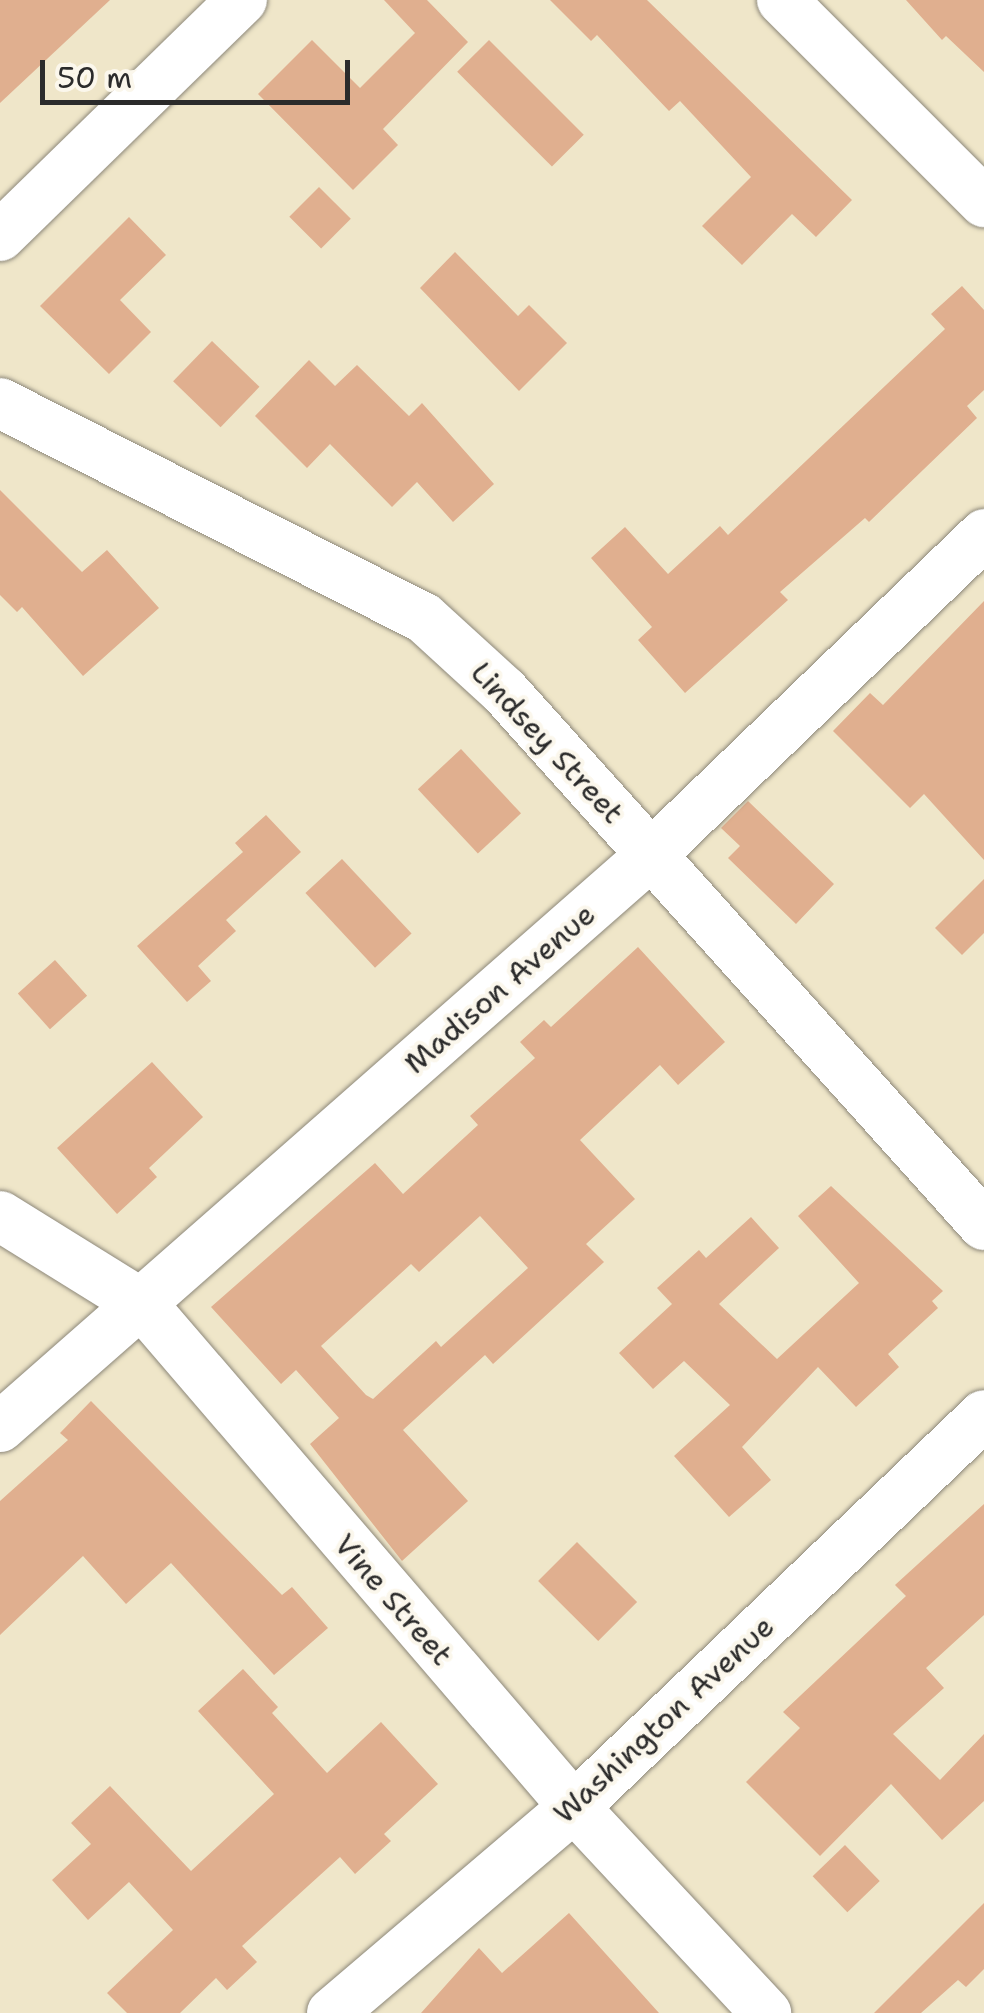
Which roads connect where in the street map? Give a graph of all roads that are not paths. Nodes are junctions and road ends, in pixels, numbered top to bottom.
1 (242, 0) edge
2 (782, 0) edge
3 (984, 202) edge
4 (0, 236) edge
5 (0, 403) edge
6 (984, 534) edge
7 (652, 855) junction
8 (0, 1216) edge
9 (984, 1225) edge
10 (142, 1304) junction
11 (984, 1415) edge
12 (0, 1427) edge
13 (574, 1807) junction
14 (332, 2013) edge
15 (766, 2013) edge

1 - 4 street
2 - 3 street
5 - 7 street, Lindsey Street
6 - 7 street, Madison Avenue
7 - 9 street, Lindsey Street
7 - 10 street, Madison Avenue
8 - 10 street, Vine Street
10 - 12 street, Madison Avenue
10 - 13 street, Vine Street
11 - 13 street, Washington Avenue
13 - 14 street, Washington Avenue
13 - 15 street, Vine Street

